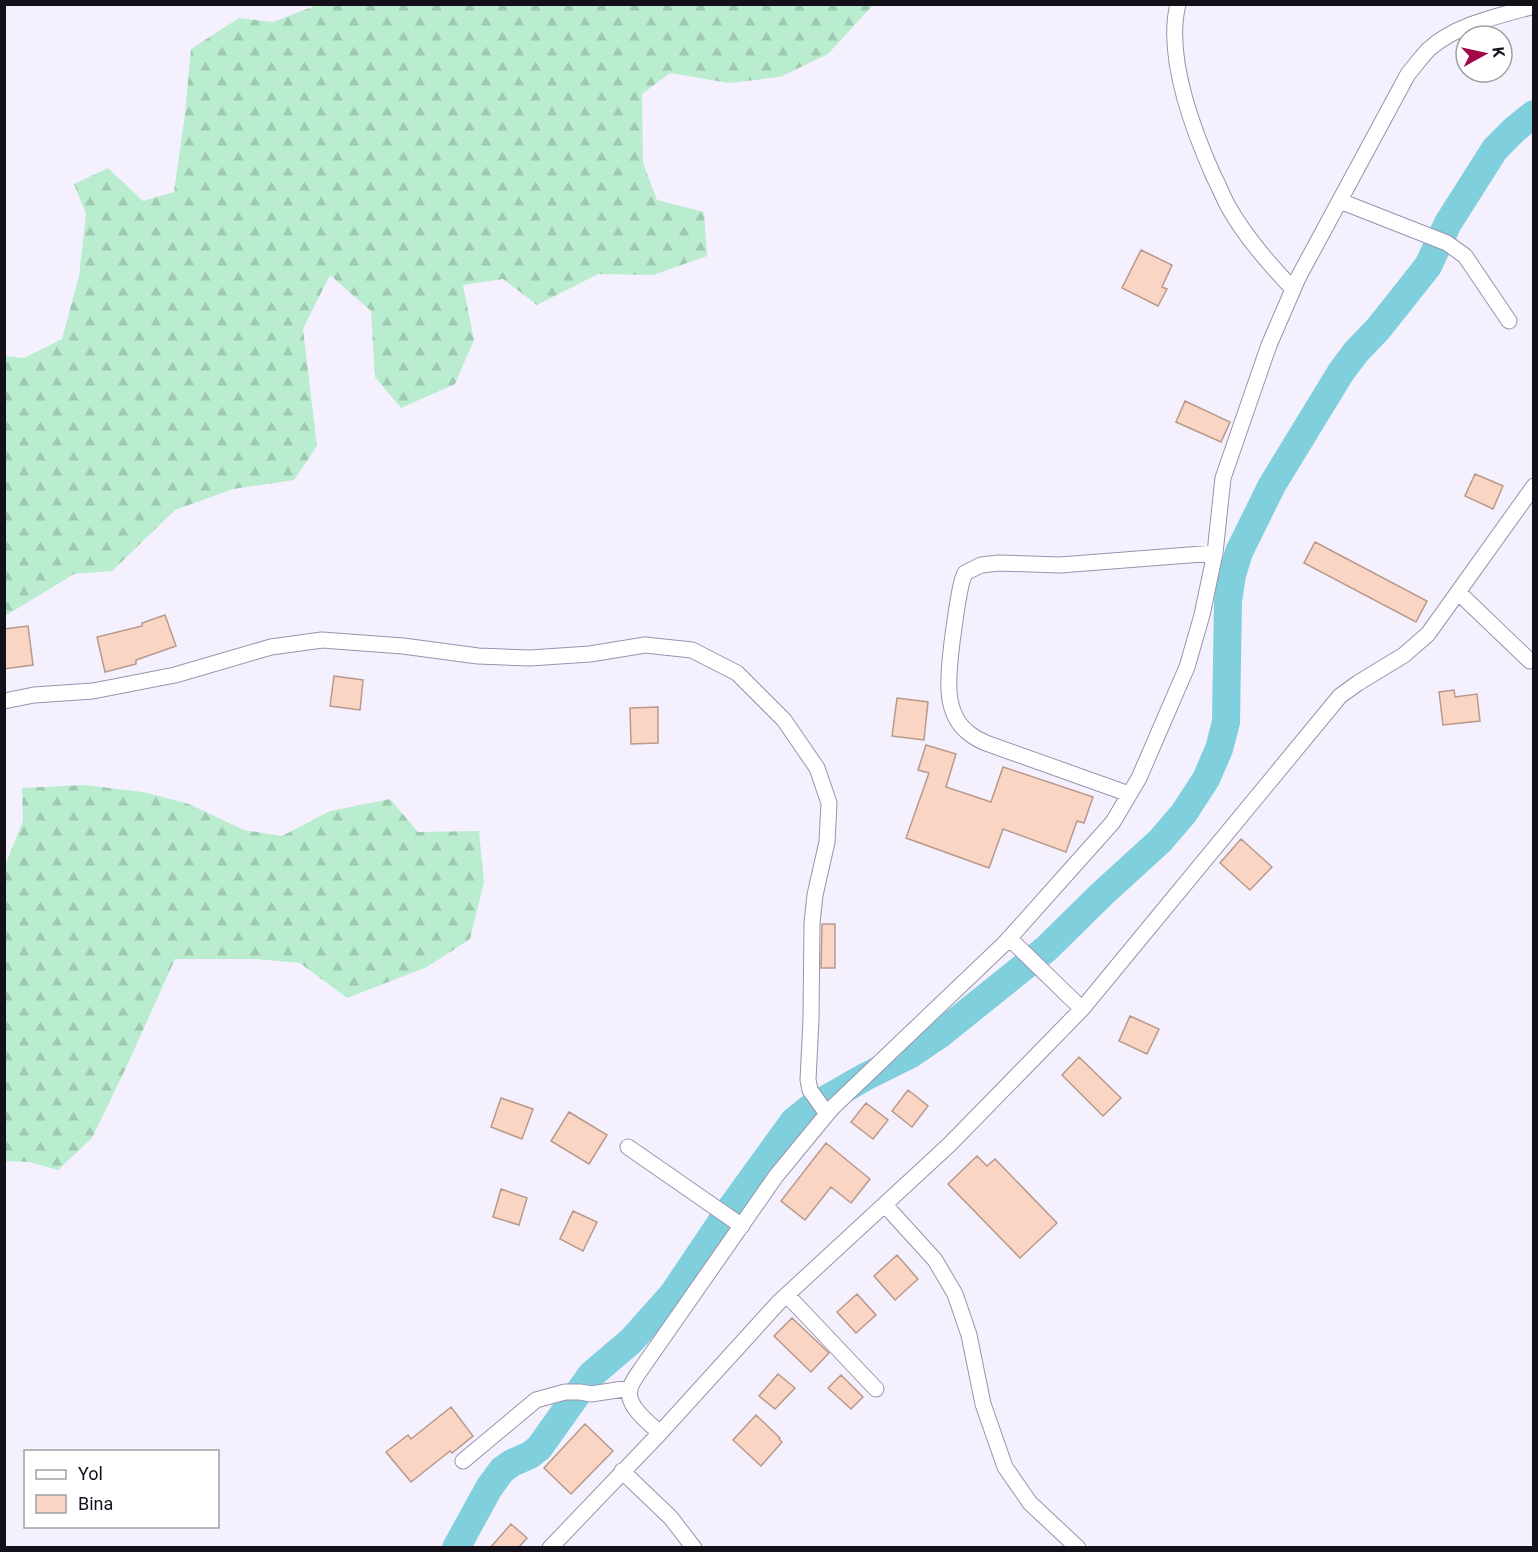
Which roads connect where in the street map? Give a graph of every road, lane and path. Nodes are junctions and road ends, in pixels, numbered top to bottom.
1 (1178, 4) edge
2 (1533, 6) edge
3 (1340, 201) junction
4 (1293, 289) junction
5 (1509, 321) dead end
6 (1533, 486) edge
7 (1215, 553) junction
8 (1458, 592) junction
9 (1530, 661) dead end
10 (4, 701) edge
11 (1129, 794) junction
12 (1009, 938) junction
13 (1082, 1009) junction
14 (826, 1114) junction
15 (628, 1147) dead end
16 (885, 1204) junction
17 (742, 1226) junction
18 (787, 1295) junction
19 (630, 1388) junction
20 (876, 1389) dead end
21 (660, 1433) junction
22 (463, 1461) dead end
23 (622, 1472) junction
24 (550, 1548) edge
25 (694, 1548) edge
26 (1077, 1548) edge

1 - 4 street
2 - 3 street
3 - 4 street
3 - 5 street
4 - 7 street
6 - 8 street
7 - 11 street
7 - 11 street
8 - 9 street
8 - 13 street
10 - 14 street
11 - 12 street
12 - 13 street
12 - 14 street
13 - 16 street
14 - 17 street
15 - 17 street
16 - 18 street
16 - 26 street
17 - 19 street
18 - 20 street
18 - 21 street
19 - 21 street
19 - 22 street
21 - 23 street
23 - 24 street
23 - 25 street

